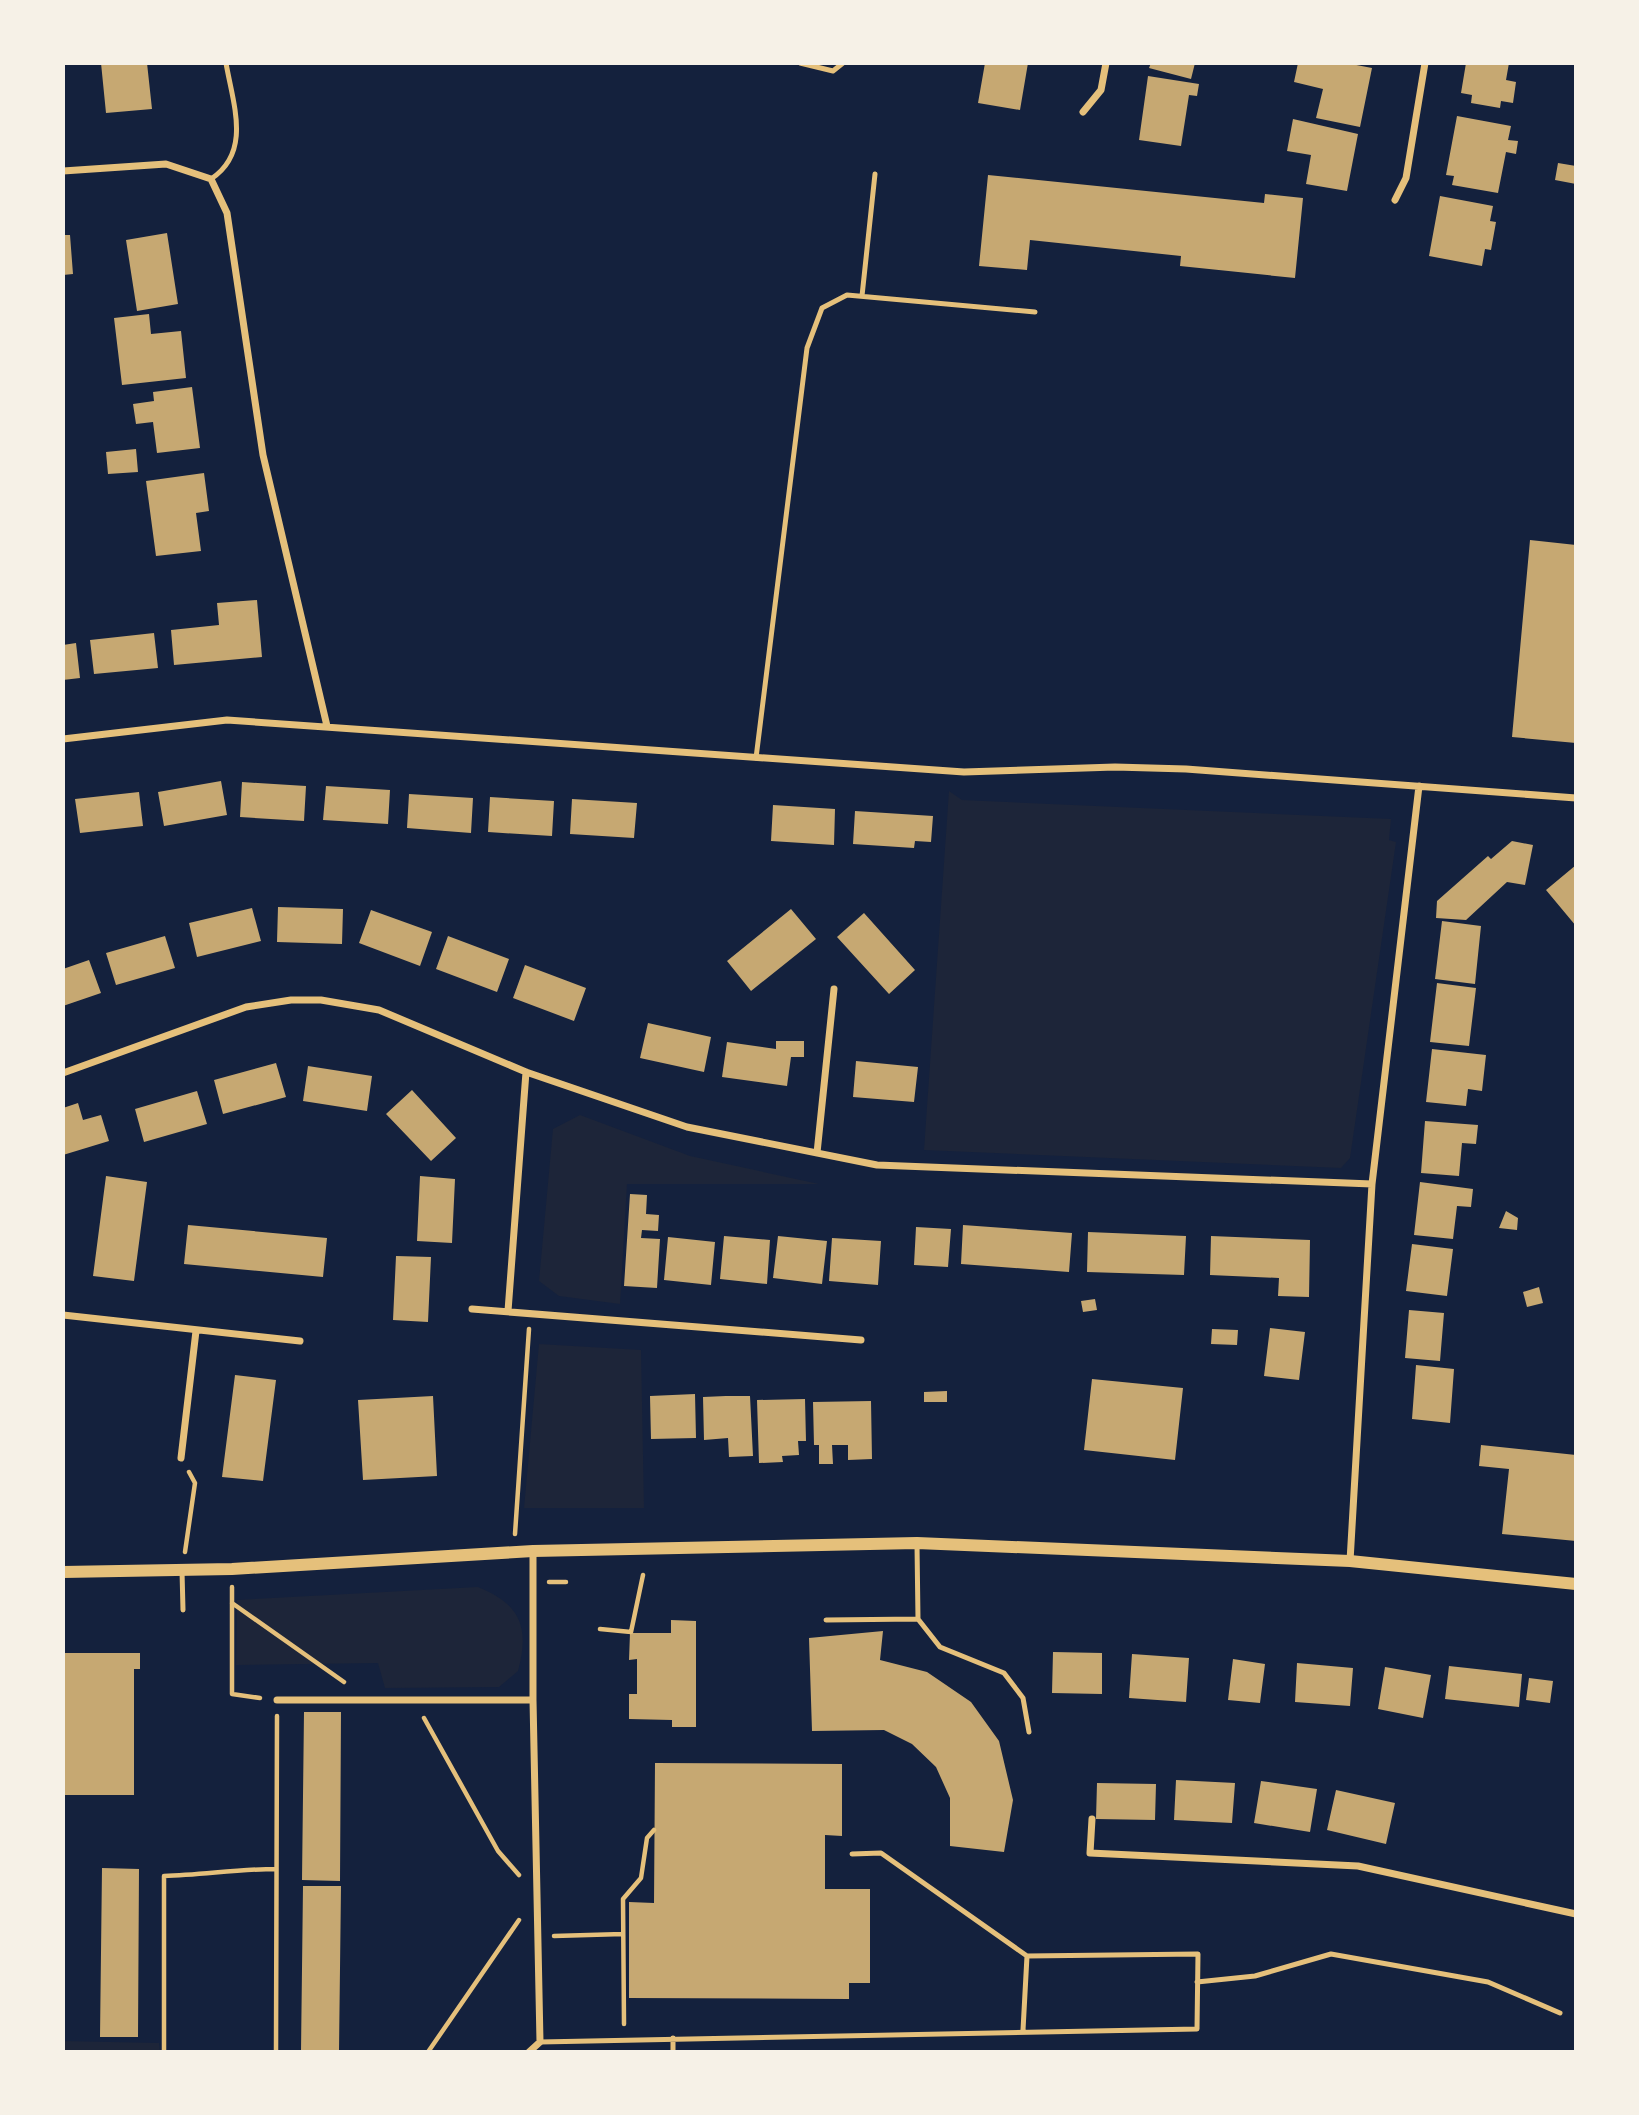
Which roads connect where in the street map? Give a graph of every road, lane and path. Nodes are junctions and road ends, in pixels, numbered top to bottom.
1 (226, 63) edge
2 (800, 63) edge
3 (843, 63) edge
4 (1106, 63) edge
5 (1425, 63) edge
6 (1083, 112) dead end
7 (63, 171) edge
8 (875, 173) dead end
9 (211, 179) junction
10 (1395, 200) dead end
11 (862, 296) junction
12 (1035, 312) dead end
13 (327, 726) junction
14 (63, 739) edge
15 (755, 758) junction
16 (1419, 786) junction
17 (1576, 798) edge
18 (834, 989) dead end
19 (526, 1072) junction
20 (63, 1073) edge
21 (817, 1153) junction
22 (1372, 1184) junction
23 (472, 1308) dead end
24 (509, 1311) junction
25 (530, 1313) junction
26 (63, 1315) edge
27 (196, 1331) junction
28 (861, 1340) dead end
29 (300, 1341) dead end
30 (181, 1458) joint
31 (917, 1543) junction
32 (533, 1551) junction
33 (513, 1552) junction
34 (1350, 1561) junction
35 (232, 1569) junction
36 (182, 1570) junction
37 (63, 1572) edge
38 (643, 1575) dead end
39 (1576, 1584) edge
40 (232, 1603) junction
41 (183, 1609) dead end
42 (918, 1619) junction
43 (826, 1620) dead end
44 (600, 1629) dead end
45 (277, 1700) junction
46 (371, 1700) junction
47 (414, 1700) junction
48 (533, 1700) junction
49 (1028, 1732) dead end
50 (1092, 1819) dead end
51 (654, 1830) dead end
52 (852, 1854) dead end
53 (276, 1869) junction
54 (537, 1895) junction
55 (1576, 1914) edge
56 (623, 1934) junction
57 (538, 1937) junction
58 (1027, 1956) junction
59 (1197, 1982) junction
60 (1560, 2013) dead end
61 (1023, 2030) junction
62 (673, 2038) junction
63 (624, 2039) junction
64 (540, 2042) junction
65 (164, 2052) edge
66 (276, 2052) edge
67 (428, 2052) edge
68 (529, 2052) edge
69 (673, 2052) edge

1 - 9 lane
2 - 3 lane
4 - 6 street
5 - 10 street
7 - 9 street
8 - 11 lane
9 - 13 street
11 - 12 lane
11 - 15 lane
13 - 14 street
13 - 15 street
15 - 16 street
16 - 17 street
16 - 22 street
18 - 21 street
19 - 20 street
19 - 21 street
19 - 24 street
21 - 22 street
22 - 34 street
23 - 24 street
24 - 25 street
25 - 28 street
25 - 33 path
26 - 27 street
27 - 29 street
27 - 30 street
30 - 36 path
31 - 32 street
31 - 34 street
31 - 42 lane
32 - 33 street
32 - 48 street
33 - 35 street
34 - 39 street
35 - 36 street
35 - 40 path
36 - 37 street
36 - 41 lane
38 - 44 path
40 - 45 path
40 - 46 path
42 - 43 lane
42 - 49 lane
45 - 46 street
45 - 53 path
46 - 47 street
47 - 48 street
47 - 54 path
48 - 54 street
50 - 55 street
51 - 56 path
52 - 58 lane
53 - 65 path
53 - 66 path
54 - 57 street
54 - 67 path
56 - 57 path
56 - 63 path
57 - 64 street
58 - 59 lane
58 - 61 lane
59 - 60 lane
59 - 61 lane
61 - 62 lane
62 - 63 lane
62 - 69 lane
63 - 64 lane
64 - 68 street

